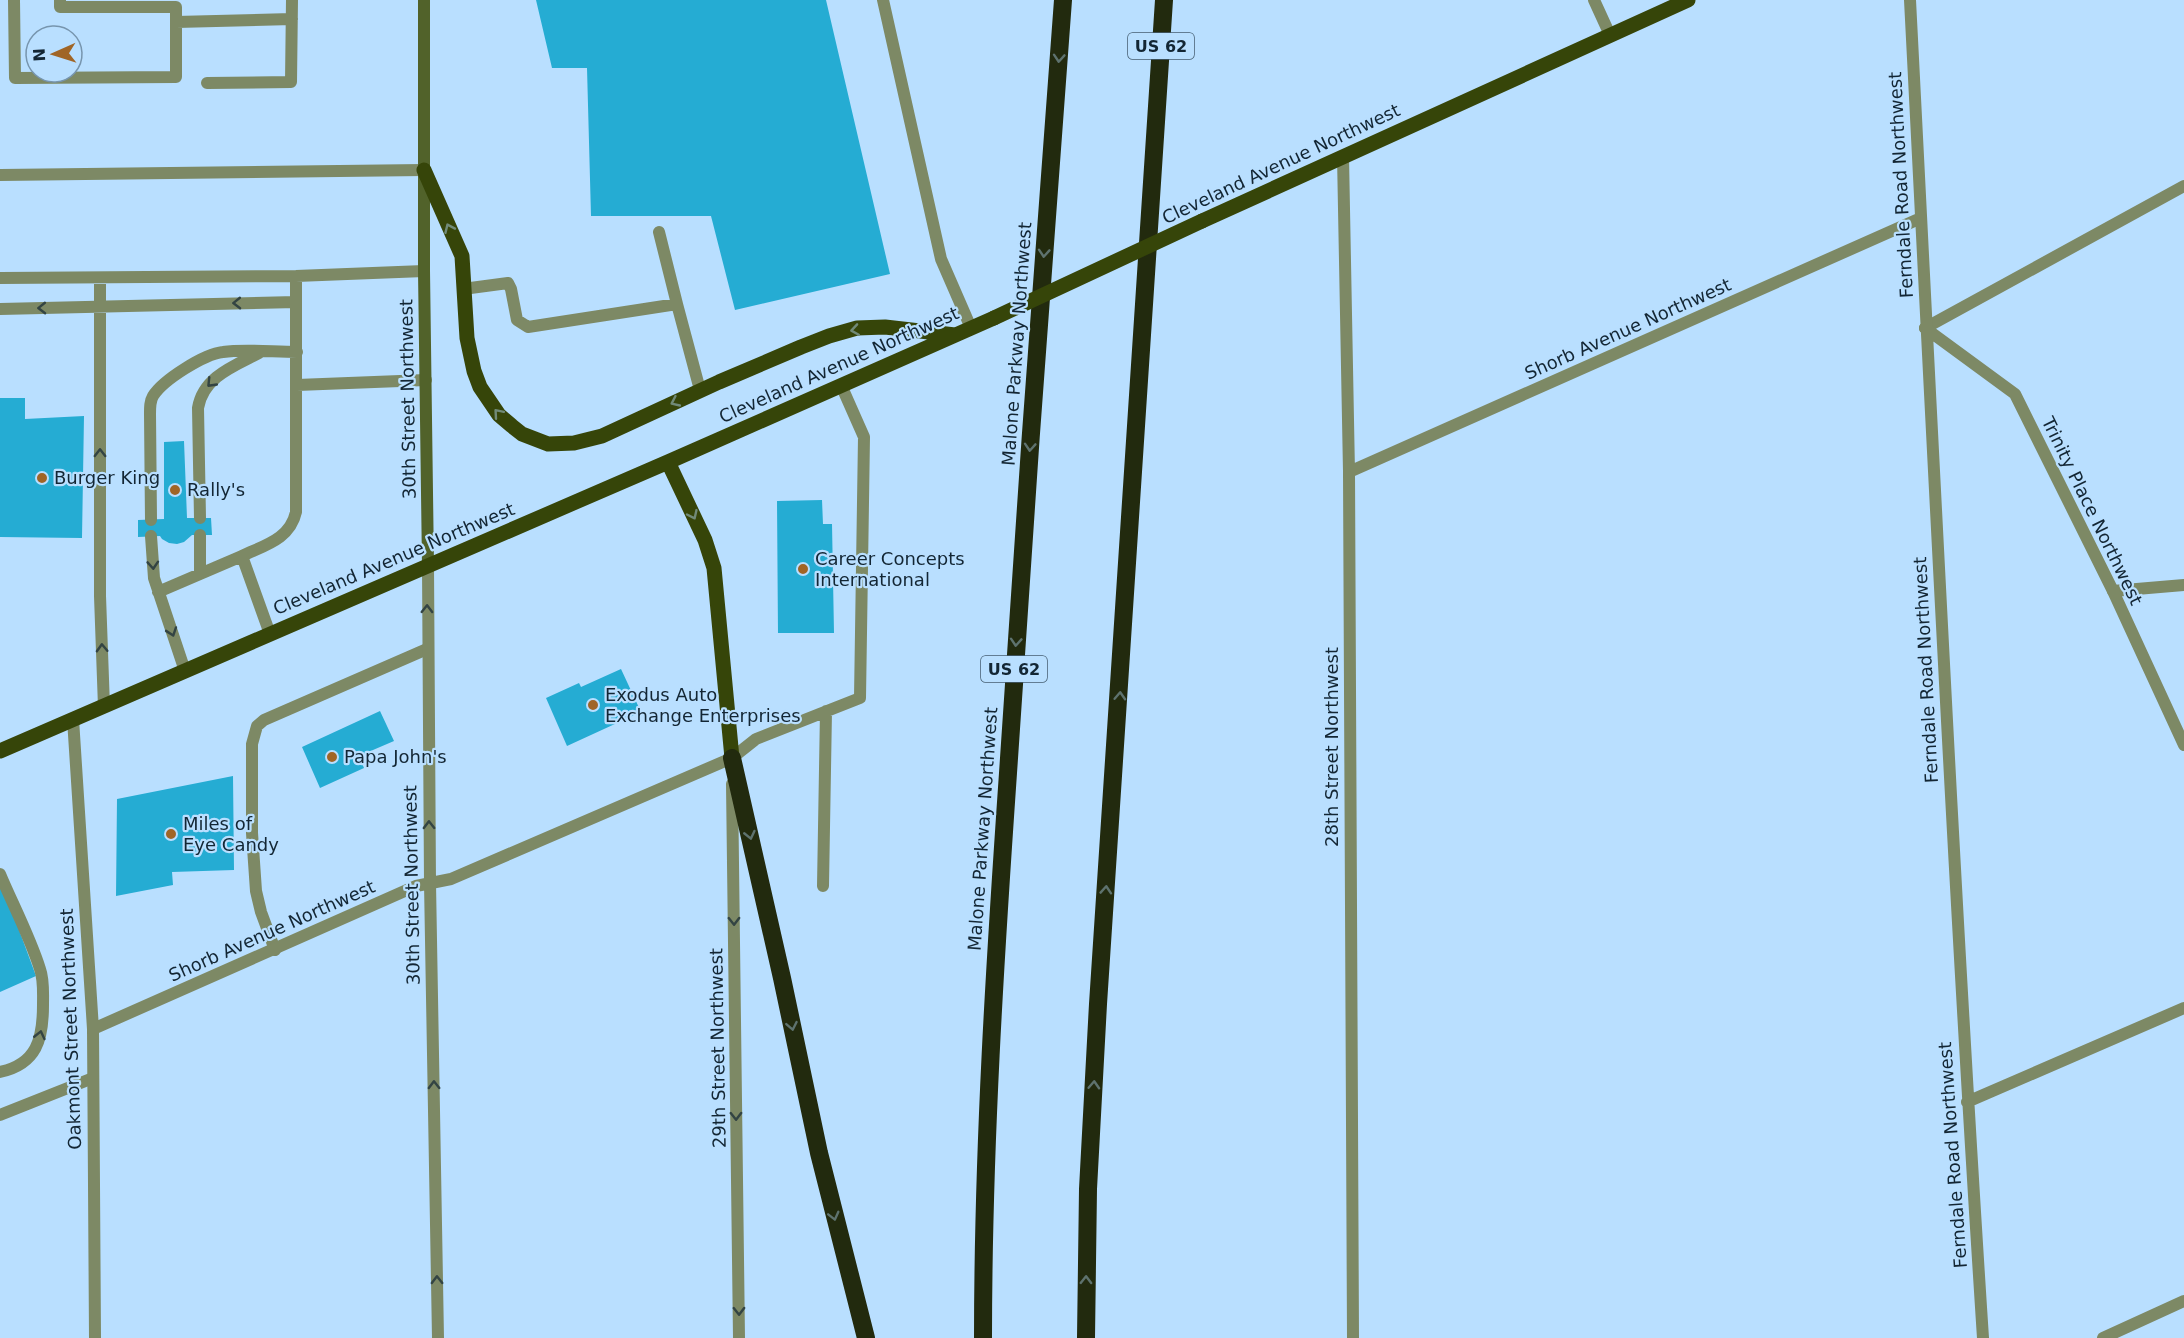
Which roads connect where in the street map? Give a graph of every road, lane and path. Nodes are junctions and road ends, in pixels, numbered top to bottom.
1 (14, 0) edge
2 (60, 0) edge
3 (292, 0) edge
4 (423, 0) edge
5 (883, 0) edge
6 (1063, 0) edge
7 (1164, 0) edge
8 (1593, 0) edge
9 (1688, 0) edge
10 (1910, 0) edge
11 (292, 19) junction
12 (176, 22) junction
13 (1610, 36) junction
14 (207, 83) dead end
15 (1343, 156) junction
16 (424, 170) junction
17 (0, 176) edge
18 (2184, 186) edge
19 (1921, 218) junction
20 (659, 232) dead end
21 (424, 271) junction
22 (296, 276) junction
23 (0, 278) edge
24 (100, 278) junction
25 (463, 289) junction
26 (296, 302) junction
27 (677, 304) junction
28 (100, 306) junction
29 (0, 309) edge
30 (970, 328) junction
31 (1925, 328) junction
32 (955, 335) junction
33 (260, 352) junction
34 (297, 352) junction
35 (426, 380) junction
36 (297, 385) junction
37 (842, 385) junction
38 (700, 390) junction
39 (668, 462) junction
40 (1349, 472) junction
41 (200, 518) dead end
42 (150, 520) dead end
43 (200, 535) dead end
44 (151, 536) dead end
45 (242, 556) junction
46 (428, 566) junction
47 (200, 574) junction
48 (2184, 585) edge
49 (2112, 591) junction
50 (158, 592) junction
51 (270, 634) junction
52 (427, 648) junction
53 (185, 671) junction
54 (104, 707) junction
55 (826, 711) junction
56 (73, 719) junction
57 (2184, 745) edge
58 (0, 752) edge
59 (732, 758) junction
60 (0, 874) edge
61 (430, 883) junction
62 (823, 886) dead end
63 (275, 950) junction
64 (2184, 1008) edge
65 (93, 1029) junction
66 (0, 1072) edge
67 (93, 1078) junction
68 (1967, 1102) junction
69 (0, 1114) edge
70 (2184, 1301) edge
71 (94, 1338) edge
72 (438, 1338) edge
73 (739, 1338) edge
74 (866, 1338) edge
75 (983, 1338) edge
76 (1086, 1338) edge
77 (1353, 1338) edge
78 (1983, 1338) edge
79 (2103, 1338) edge

1 - 12 street
2 - 12 street
3 - 11 street
4 - 16 main road, 30th Street Northwest
5 - 30 street
6 -> 75 highway, Malone Parkway Northwest / US 62
76 -> 7 highway, US 62
8 - 13 street
9 - 13 main road, Cleveland Avenue Northwest
10 - 19 street, Ferndale Road Northwest
11 - 12 street
11 - 14 street
13 - 15 main road, Cleveland Avenue Northwest
15 - 30 main road, Cleveland Avenue Northwest, bridge
15 - 40 street, 28th Street Northwest
16 - 17 street
16 - 21 main road, 30th Street Northwest
25 -> 16 main road
18 - 31 street
19 - 31 street, Ferndale Road Northwest
19 - 40 street, Shorb Avenue Northwest
20 - 27 street
21 - 22 street
21 - 35 main road, 30th Street Northwest
22 - 24 street
22 - 26 street
23 - 24 street
24 - 28 street
25 - 27 street
38 -> 25 main road
26 -> 28 street
26 - 34 street
27 - 38 street
28 -> 29 street
54 -> 28 street
30 - 32 main road, Cleveland Avenue Northwest
31 - 49 street, Trinity Place Northwest
31 - 68 street, Ferndale Road Northwest
32 - 37 main road, Cleveland Avenue Northwest
32 -> 38 main road
33 - 34 street
33 -> 41 street
33 - 42 street
34 - 36 street
35 - 36 street
35 - 46 main road, 30th Street Northwest
36 - 45 street
37 - 39 main road, Cleveland Avenue Northwest
37 - 55 street, Shorb Avenue Northwest
39 - 46 main road, Cleveland Avenue Northwest
39 -> 59 main road
40 - 77 street, 28th Street Northwest
43 - 47 street
44 -> 50 street
45 - 47 street
45 - 51 street
46 - 51 main road, Cleveland Avenue Northwest
52 -> 46 street, 30th Street Northwest
47 - 50 street
48 - 49 street
49 - 57 street, Trinity Place Northwest
50 -> 53 street
51 - 53 main road, Cleveland Avenue Northwest
61 -> 52 street, 30th Street Northwest
52 - 63 street
53 - 54 main road, Cleveland Avenue Northwest
54 - 56 main road, Cleveland Avenue Northwest
55 - 59 street, Shorb Avenue Northwest
55 - 62 street
56 - 58 main road, Cleveland Avenue Northwest
56 - 65 street, Oakmont Street Northwest
59 - 61 street, Shorb Avenue Northwest
59 -> 73 street, 29th Street Northwest
59 -> 74 highway
66 -> 60 street
61 - 63 street, Shorb Avenue Northwest
72 -> 61 street, 30th Street Northwest
63 - 65 street, Shorb Avenue Northwest
64 - 68 street
65 - 67 street, Oakmont Street Northwest
67 - 69 street
67 - 71 street, Oakmont Street Northwest
68 - 78 street, Ferndale Road Northwest
70 - 79 street

